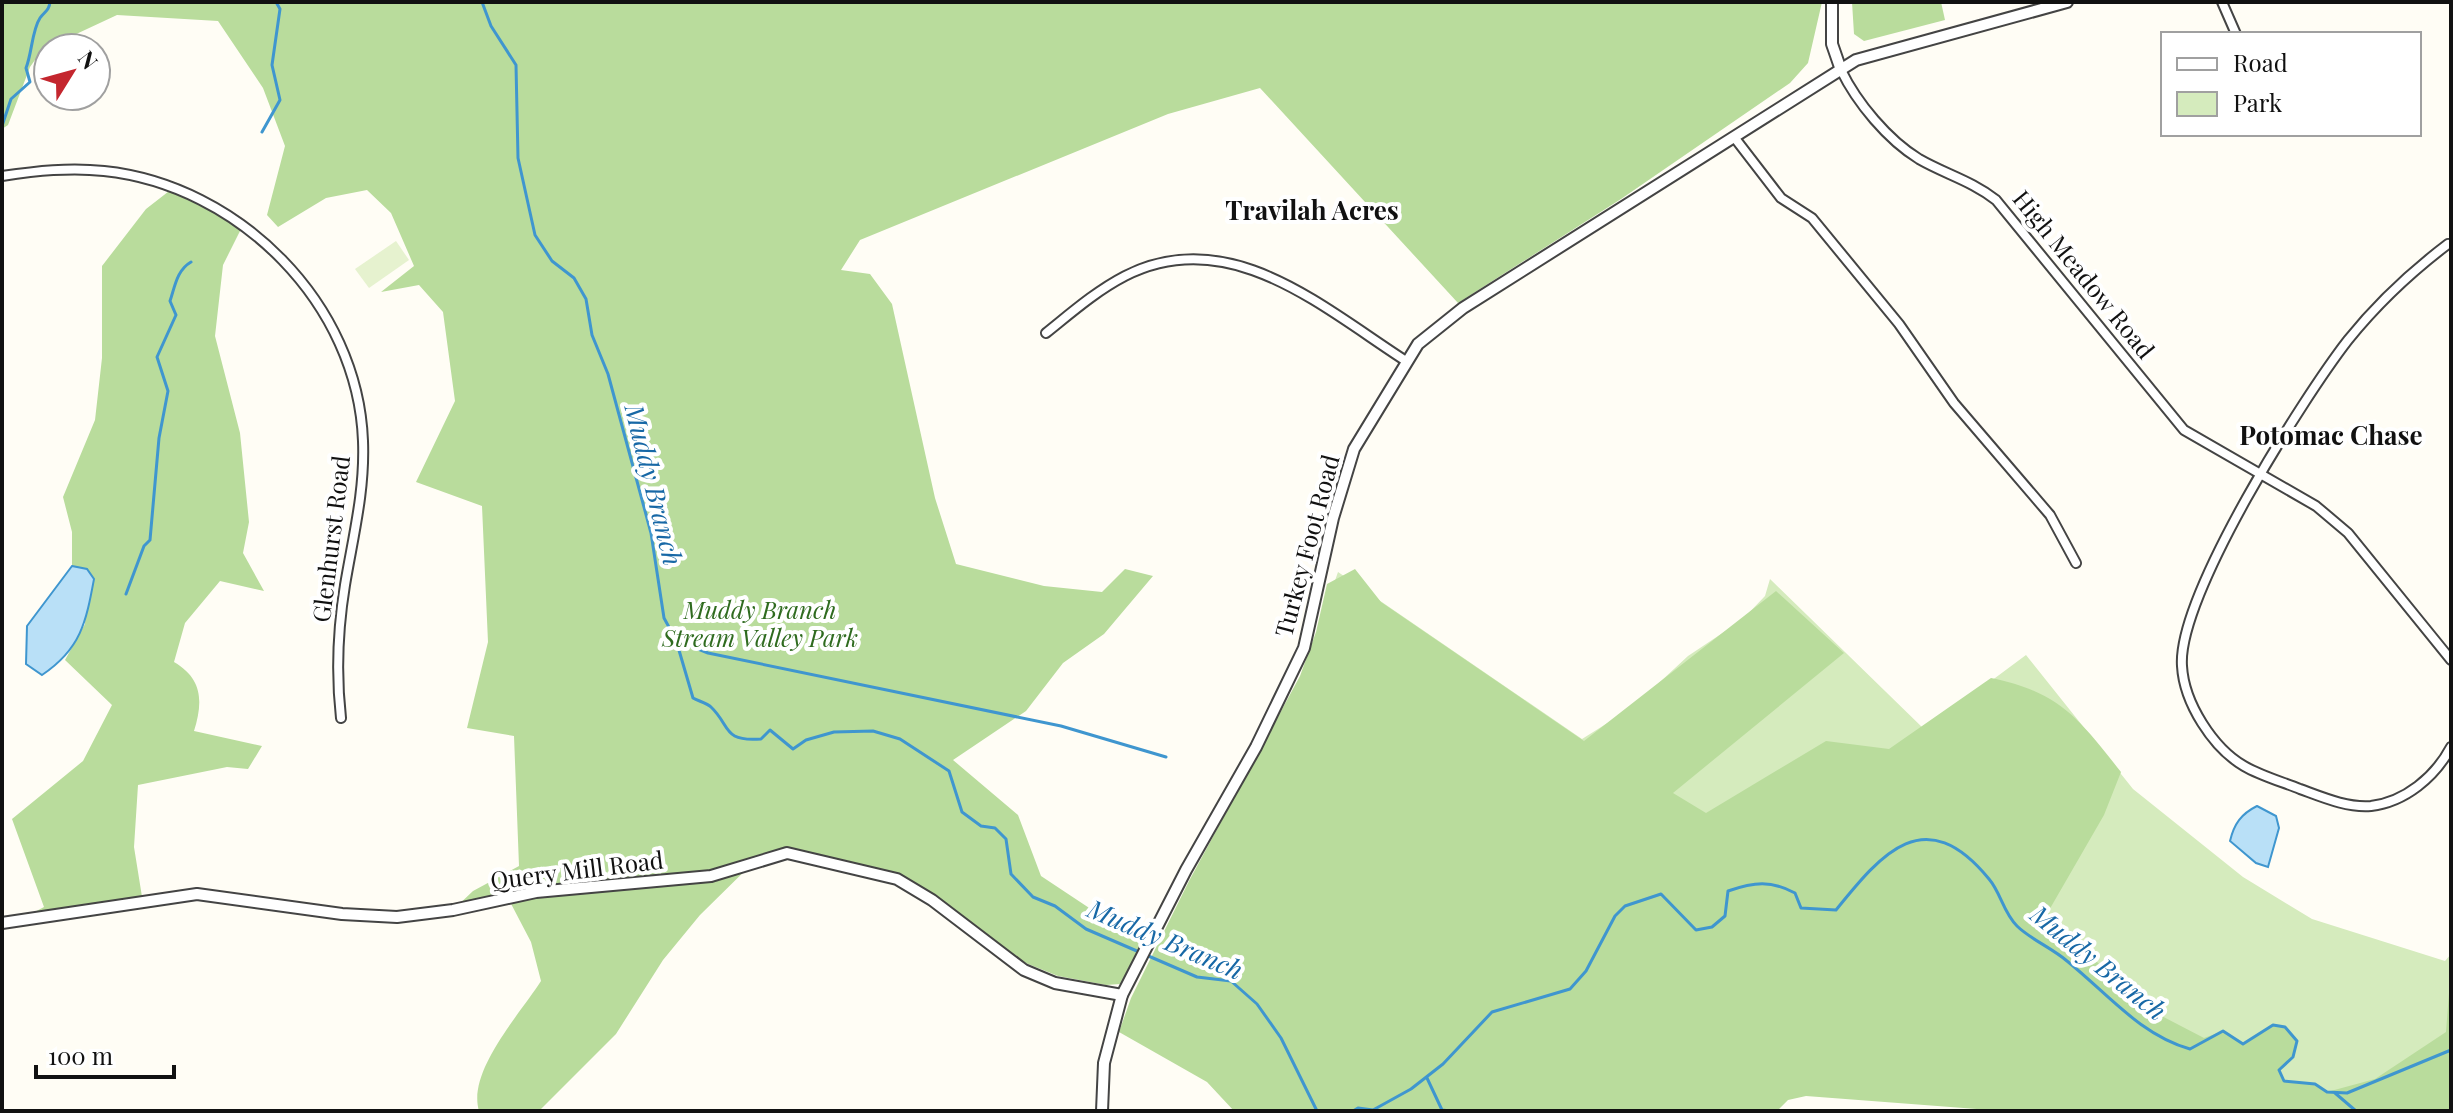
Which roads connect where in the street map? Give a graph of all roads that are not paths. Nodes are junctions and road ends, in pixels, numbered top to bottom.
1 (1832, 2) edge
2 (2067, 2) edge
3 (2222, 2) edge
4 (2235, 32) edge
5 (1841, 70) junction
6 (1734, 137) junction
7 (2, 176) edge
8 (2448, 244) dead end
9 (1046, 333) dead end
10 (1406, 361) junction
11 (2260, 476) junction
12 (2076, 563) dead end
13 (2451, 660) edge
14 (341, 718) dead end
15 (2451, 747) edge
16 (2, 923) edge
17 (1122, 995) junction
18 (1102, 1111) edge

1 - 5 street
2 - 5 street, Turkey Foot Road
3 - 4 street
5 - 6 street, Turkey Foot Road
5 - 11 street, High Meadow Road
6 - 10 street, Turkey Foot Road
6 - 12 street
7 - 14 street, Glenhurst Road
8 - 11 street
9 - 10 street
10 - 17 street, Turkey Foot Road
11 - 13 street, High Meadow Road
11 - 15 street
16 - 17 street, Query Mill Road
17 - 18 street, Turkey Foot Road

